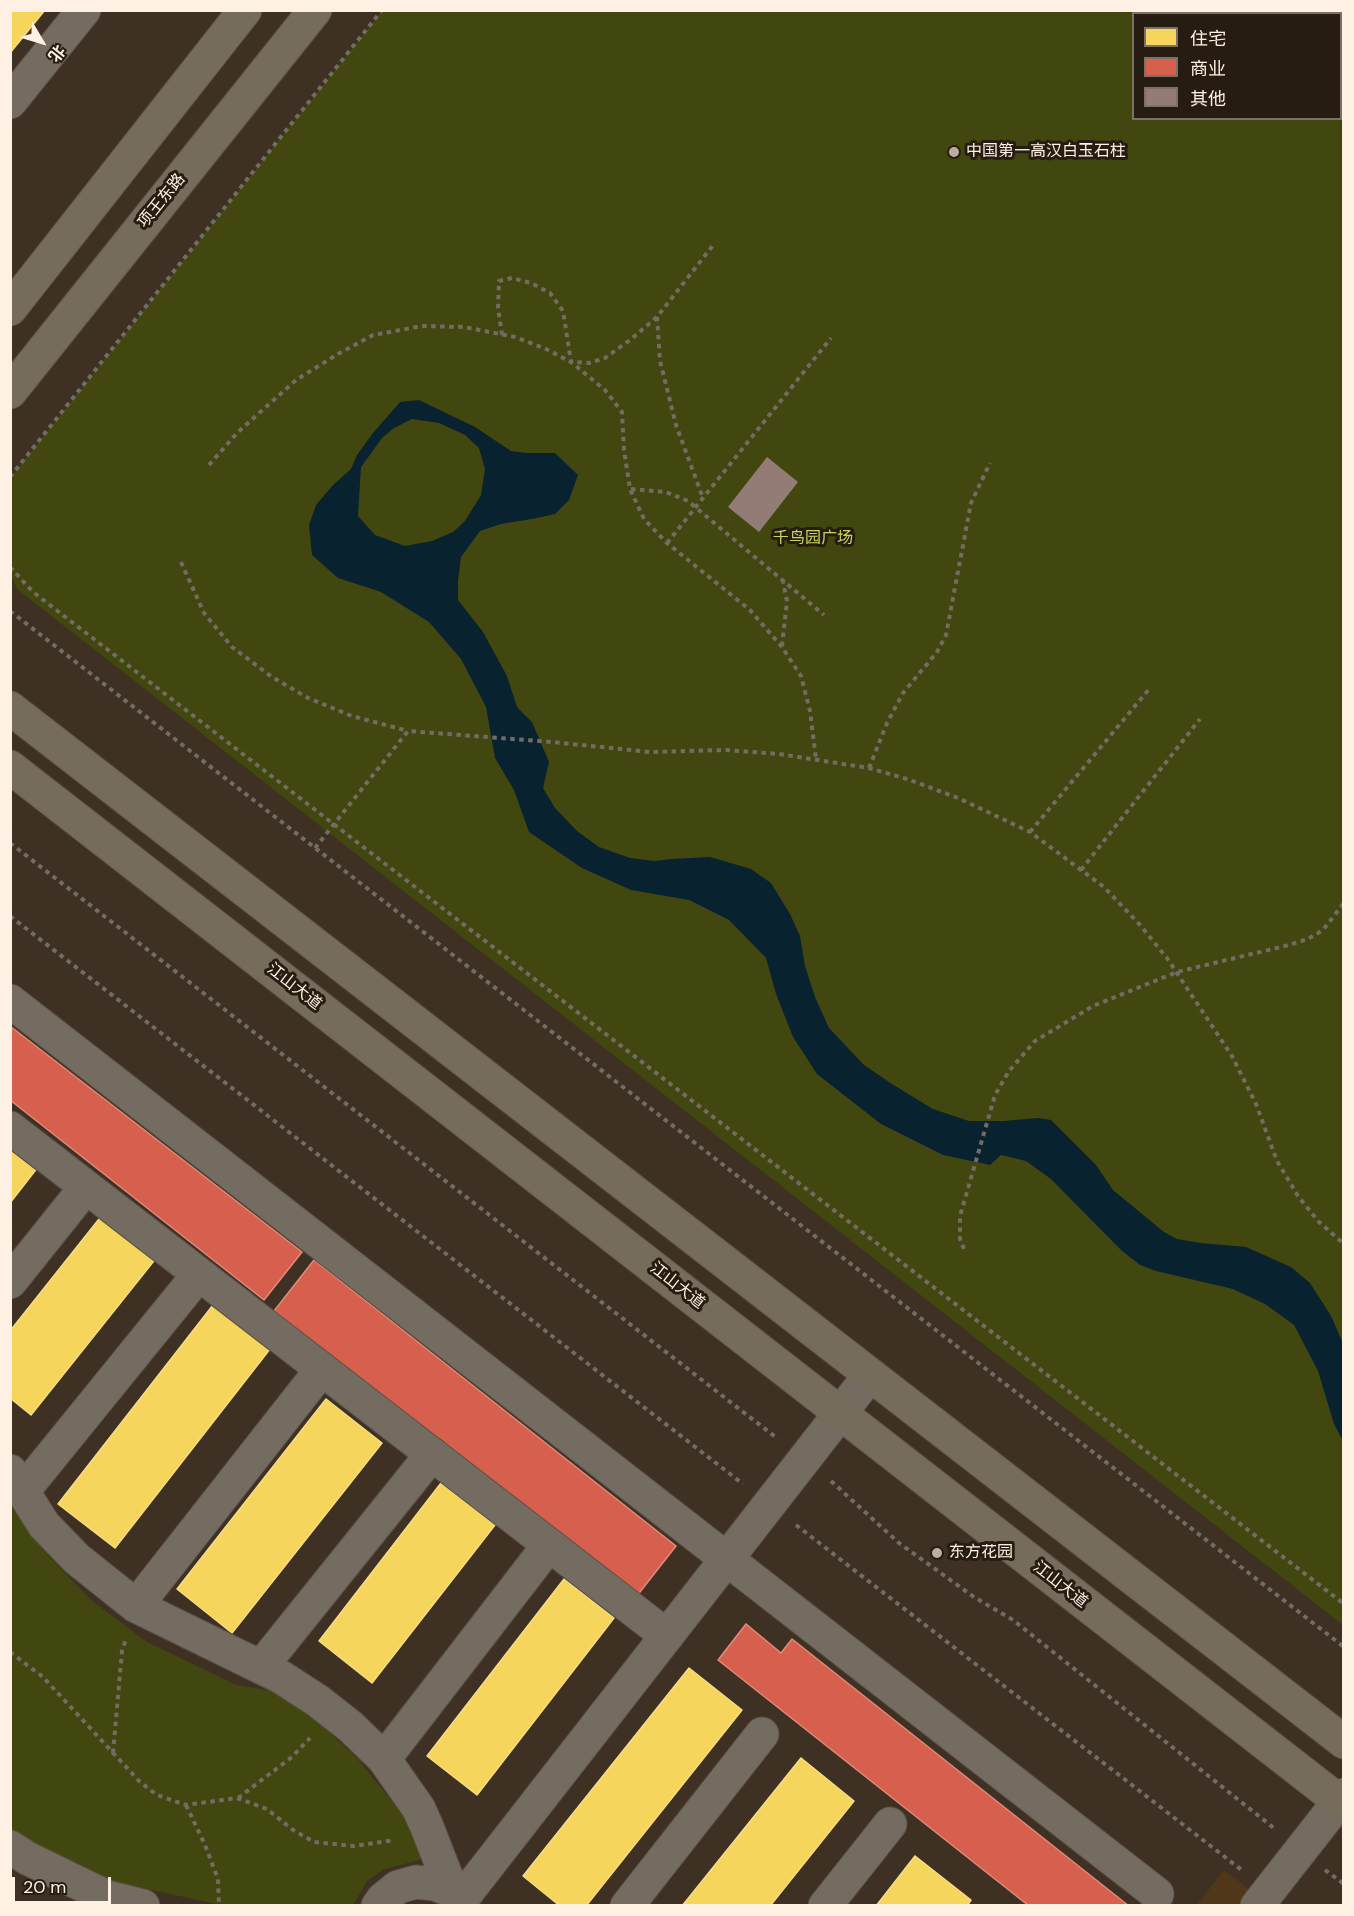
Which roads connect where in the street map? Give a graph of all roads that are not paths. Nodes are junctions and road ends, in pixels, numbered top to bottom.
1 (84, 10) edge
2 (245, 10) edge
3 (315, 10) edge
4 (10, 102) edge
5 (10, 309) edge
6 (14, 390) edge
7 (10, 693) edge
8 (10, 708) edge
9 (10, 767) edge
10 (104, 781) junction
11 (10, 783) edge
12 (77, 819) junction
13 (10, 1001) edge
14 (10, 1128) edge
15 (86, 1187) junction
16 (199, 1274) junction
17 (10, 1282) edge
18 (321, 1369) junction
19 (870, 1375) junction
20 (840, 1413) junction
21 (432, 1454) junction
22 (17, 1481) edge
23 (549, 1545) junction
24 (727, 1559) junction
25 (136, 1606) junction
26 (667, 1636) junction
27 (261, 1667) junction
28 (762, 1734) dead end
29 (1344, 1742) edge
30 (384, 1759) junction
31 (1342, 1801) edge
32 (890, 1824) dead end
33 (16, 1861) edge
34 (1157, 1894) dead end
35 (1263, 1898) edge
36 (460, 1899) edge
37 (143, 1905) edge
38 (378, 1905) edge
39 (627, 1905) edge
40 (825, 1905) edge

1 - 4 lane
2 - 5 main road
3 - 6 main road, 项王东路
7 - 10 main road
8 - 10 main road
9 - 12 main road, 江山大道
10 - 19 main road
11 - 12 main road
12 - 20 main road, 江山大道
13 - 24 lane
14 - 15 lane
15 - 16 lane
15 - 17 lane
16 - 18 lane
16 - 22 lane
18 - 21 lane
18 - 25 lane
19 - 20 lane
19 - 29 main road
20 - 24 lane
20 - 31 main road, 江山大道
21 - 23 lane
21 - 27 lane
22 - 25 lane
23 - 26 lane
23 - 30 lane
24 - 26 lane
24 - 34 lane
25 - 27 lane
26 - 36 lane
27 - 30 lane
28 - 39 lane
30 - 36 lane
31 - 35 lane
32 - 40 lane
33 - 37 lane
36 - 38 lane

